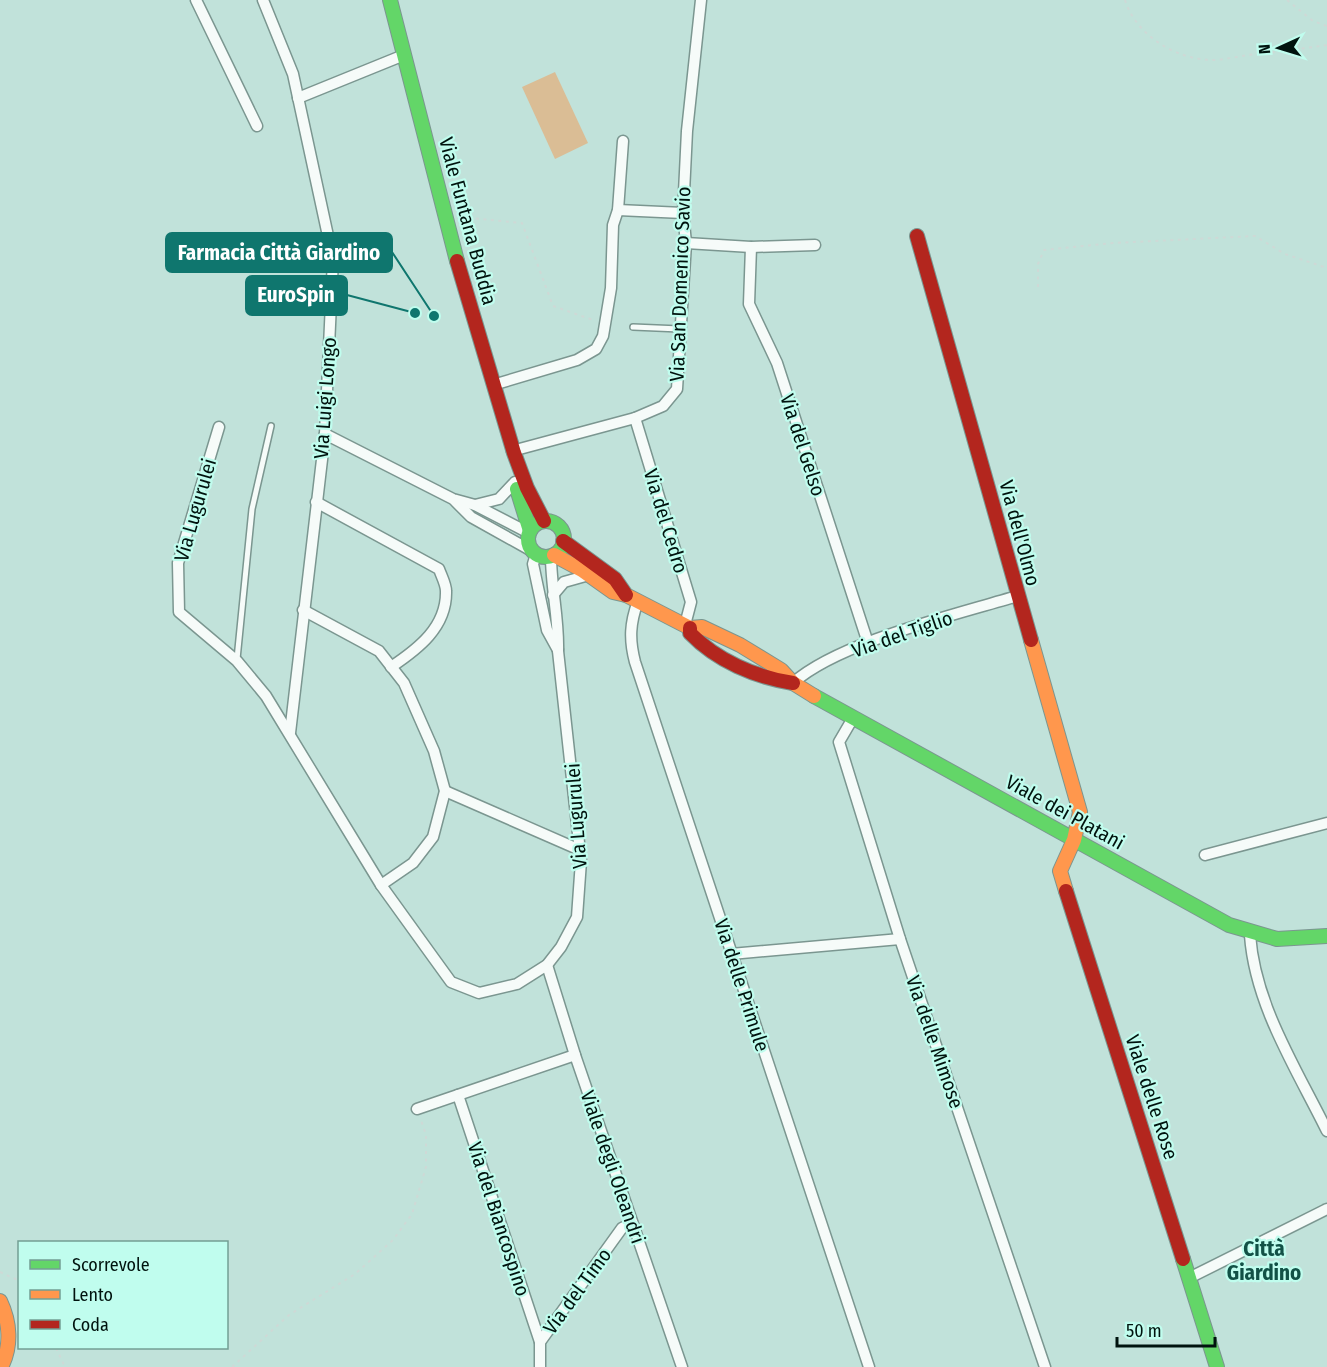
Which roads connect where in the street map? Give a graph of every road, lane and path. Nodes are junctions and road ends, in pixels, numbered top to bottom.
1 (196, 0) edge
2 (263, 0) edge
3 (390, 0) edge
4 (701, 0) edge
5 (1125, 0) edge
6 (1287, 0) edge
7 (1327, 26) edge
8 (1327, 45) edge
9 (404, 55) junction
10 (298, 98) junction
11 (257, 126) dead end
12 (623, 141) dead end
13 (618, 210) junction
14 (683, 213) junction
15 (446, 215) junction
16 (916, 236) dead end
17 (686, 243) junction
18 (814, 245) dead end
19 (751, 246) junction
20 (1327, 268) edge
21 (1038, 287) dead end
22 (606, 325) junction
23 (633, 327) dead end
24 (680, 329) junction
25 (493, 385) junction
26 (635, 418) junction
27 (271, 426) dead end
28 (219, 427) dead end
29 (325, 434) junction
30 (512, 451) junction
31 (514, 482) junction
32 (455, 500) junction
33 (316, 502) junction
34 (475, 505) junction
35 (544, 521) junction
36 (529, 532) junction
37 (563, 540) junction
38 (534, 552) junction
39 (552, 555) junction
40 (589, 575) junction
41 (553, 595) junction
42 (1017, 596) junction
43 (632, 598) junction
44 (303, 610) junction
45 (687, 626) junction
46 (868, 643) junction
47 (558, 651) junction
48 (237, 661) junction
49 (391, 667) junction
50 (793, 683) junction
51 (853, 718) junction
52 (290, 733) junction
53 (445, 791) junction
54 (1327, 823) edge
55 (1074, 840) junction
56 (580, 850) junction
57 (1205, 855) dead end
58 (381, 885) junction
59 (1250, 934) junction
60 (1327, 936) edge
61 (900, 939) junction
62 (731, 954) junction
63 (547, 965) junction
64 (574, 1055) junction
65 (458, 1095) junction
66 (417, 1109) joint
67 (1327, 1131) edge
68 (1327, 1209) edge
69 (632, 1223) junction
70 (0, 1272) edge
71 (1189, 1278) junction
72 (18, 1280) edge
73 (0, 1301) edge
74 (9, 1329) junction
75 (540, 1342) junction
76 (0, 1346) edge
77 (57, 1349) edge
78 (1, 1367) edge
79 (65, 1367) edge
80 (232, 1367) edge
81 (540, 1367) edge
82 (682, 1367) edge
83 (869, 1367) edge
84 (1045, 1367) edge
85 (1217, 1367) edge

1 - 11 street
2 - 10 street, Via Luigi Longo
3 - 9 main road, Viale Funtana Buddia
4 - 14 street, Via San Domenico Savio
5 - 8 path
6 - 7 path
9 - 10 street
9 - 15 main road, Viale Funtana Buddia
10 - 29 street, Via Luigi Longo
12 - 13 street
13 - 14 street
13 - 22 street
14 - 17 street, Via San Domenico Savio
15 - 22 path
15 - 25 main road, Viale Funtana Buddia
16 - 42 main road, Via dell'Olmo
17 - 19 street
17 - 24 street, Via San Domenico Savio
18 - 19 street
19 - 46 street, Via del Gelso
20 - 21 path
22 - 25 street
23 - 24 lane
24 - 26 street, Via San Domenico Savio
25 - 30 main road, Viale Funtana Buddia
26 - 30 street, Via San Domenico Savio
26 - 45 street, Via del Cedro
27 - 48 lane
28 - 48 street, Via Lugurulei
29 - 32 street
29 - 33 street, Via Luigi Longo
30 - 31 main road, Viale Funtana Buddia
30 - 35 main road, Viale Funtana Buddia
31 - 34 street
31 - 36 main road, Viale Funtana Buddia
32 - 34 street
32 - 38 street
33 - 44 street, Via Luigi Longo
33 - 49 street
34 - 36 street
35 - 36 main road
35 - 37 main road, Viale dei Platani
36 - 38 main road
37 - 39 main road
37 - 43 main road, Viale dei Platani
38 - 39 main road, Viale dei Platani
38 - 47 street, Via Lugurulei
39 - 40 main road, Viale dei Platani
39 - 41 street, Via Lugurulei
40 - 41 street
40 - 43 main road, Viale dei Platani
41 - 47 street, Via Lugurulei
42 - 46 street, Via del Tiglio
42 - 55 main road, Via dell'Olmo
43 - 45 main road, Viale dei Platani
43 - 62 street, Via delle Primule
44 - 49 street
44 - 52 street, Via Luigi Longo
45 - 50 main road, Viale dei Platani
45 - 50 main road, Viale dei Platani
46 - 50 street, Via del Tiglio
47 - 56 street, Via Lugurulei
48 - 52 street, Via Lugurulei
49 - 53 street
50 - 51 main road, Viale dei Platani
51 - 55 main road, Viale dei Platani
51 - 61 street, Via delle Mimose
52 - 58 street, Via Lugurulei
53 - 56 street
53 - 58 street
54 - 57 street
55 - 59 main road, Viale dei Platani
55 - 71 main road, Viale delle Rose
56 - 63 street, Via Lugurulei
58 - 63 street, Via Lugurulei
59 - 60 main road, Viale dei Platani
59 - 67 street
61 - 62 street
61 - 84 street, Via delle Mimose
62 - 83 street, Via delle Primule
63 - 64 street, Viale degli Oleandri
64 - 65 street
64 - 69 street, Viale degli Oleandri
65 - 66 street
65 - 75 street, Via del Biancospino
66 - 80 path
68 - 71 street
69 - 75 street, Via del Timo
69 - 82 street, Viale degli Oleandri
70 - 72 path
71 - 85 main road, Viale delle Rose
73 - 74 main road
74 - 76 main road
74 - 78 main road
75 - 81 street, Via del Timo
77 - 79 path

